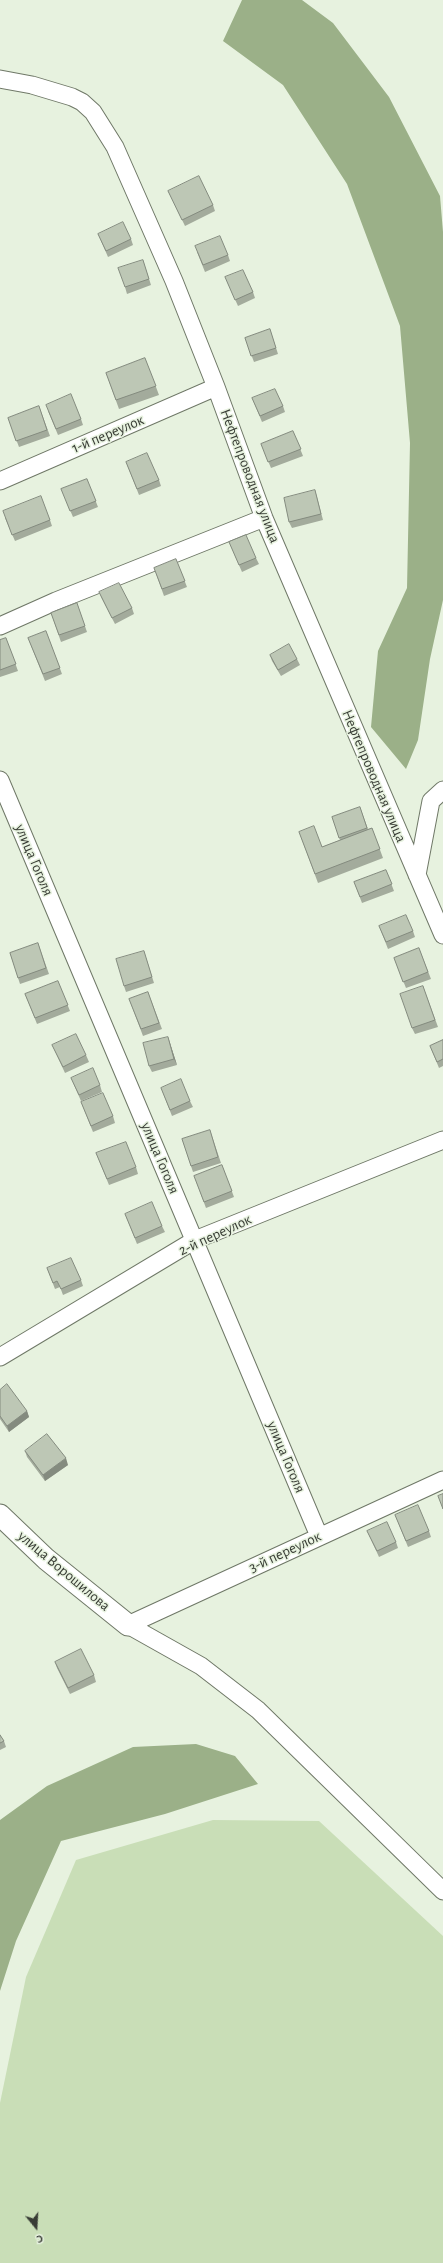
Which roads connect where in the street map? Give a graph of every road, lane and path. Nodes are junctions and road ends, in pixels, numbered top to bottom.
1 (0, 79) edge
2 (216, 387) junction
3 (0, 481) edge
4 (264, 518) junction
5 (0, 626) edge
6 (0, 780) edge
7 (443, 790) edge
8 (417, 875) junction
9 (443, 935) edge
10 (443, 1140) edge
11 (195, 1240) junction
12 (0, 1357) edge
13 (443, 1480) edge
14 (0, 1515) edge
15 (319, 1536) junction
16 (128, 1625) junction
17 (443, 1891) edge

1 - 2 street, Нефтепроводная улица
2 - 3 street, 1-й переулок
2 - 4 street, Нефтепроводная улица
4 - 5 street
4 - 8 street, Нефтепроводная улица
6 - 11 street, улица Гоголя
7 - 8 street
8 - 9 street, Нефтепроводная улица
10 - 11 street, 2-й переулок
11 - 12 street, 2-й переулок
11 - 15 street, улица Гоголя
13 - 15 street, 3-й переулок
14 - 16 street, улица Ворошилова
15 - 16 street, 3-й переулок
16 - 17 street

